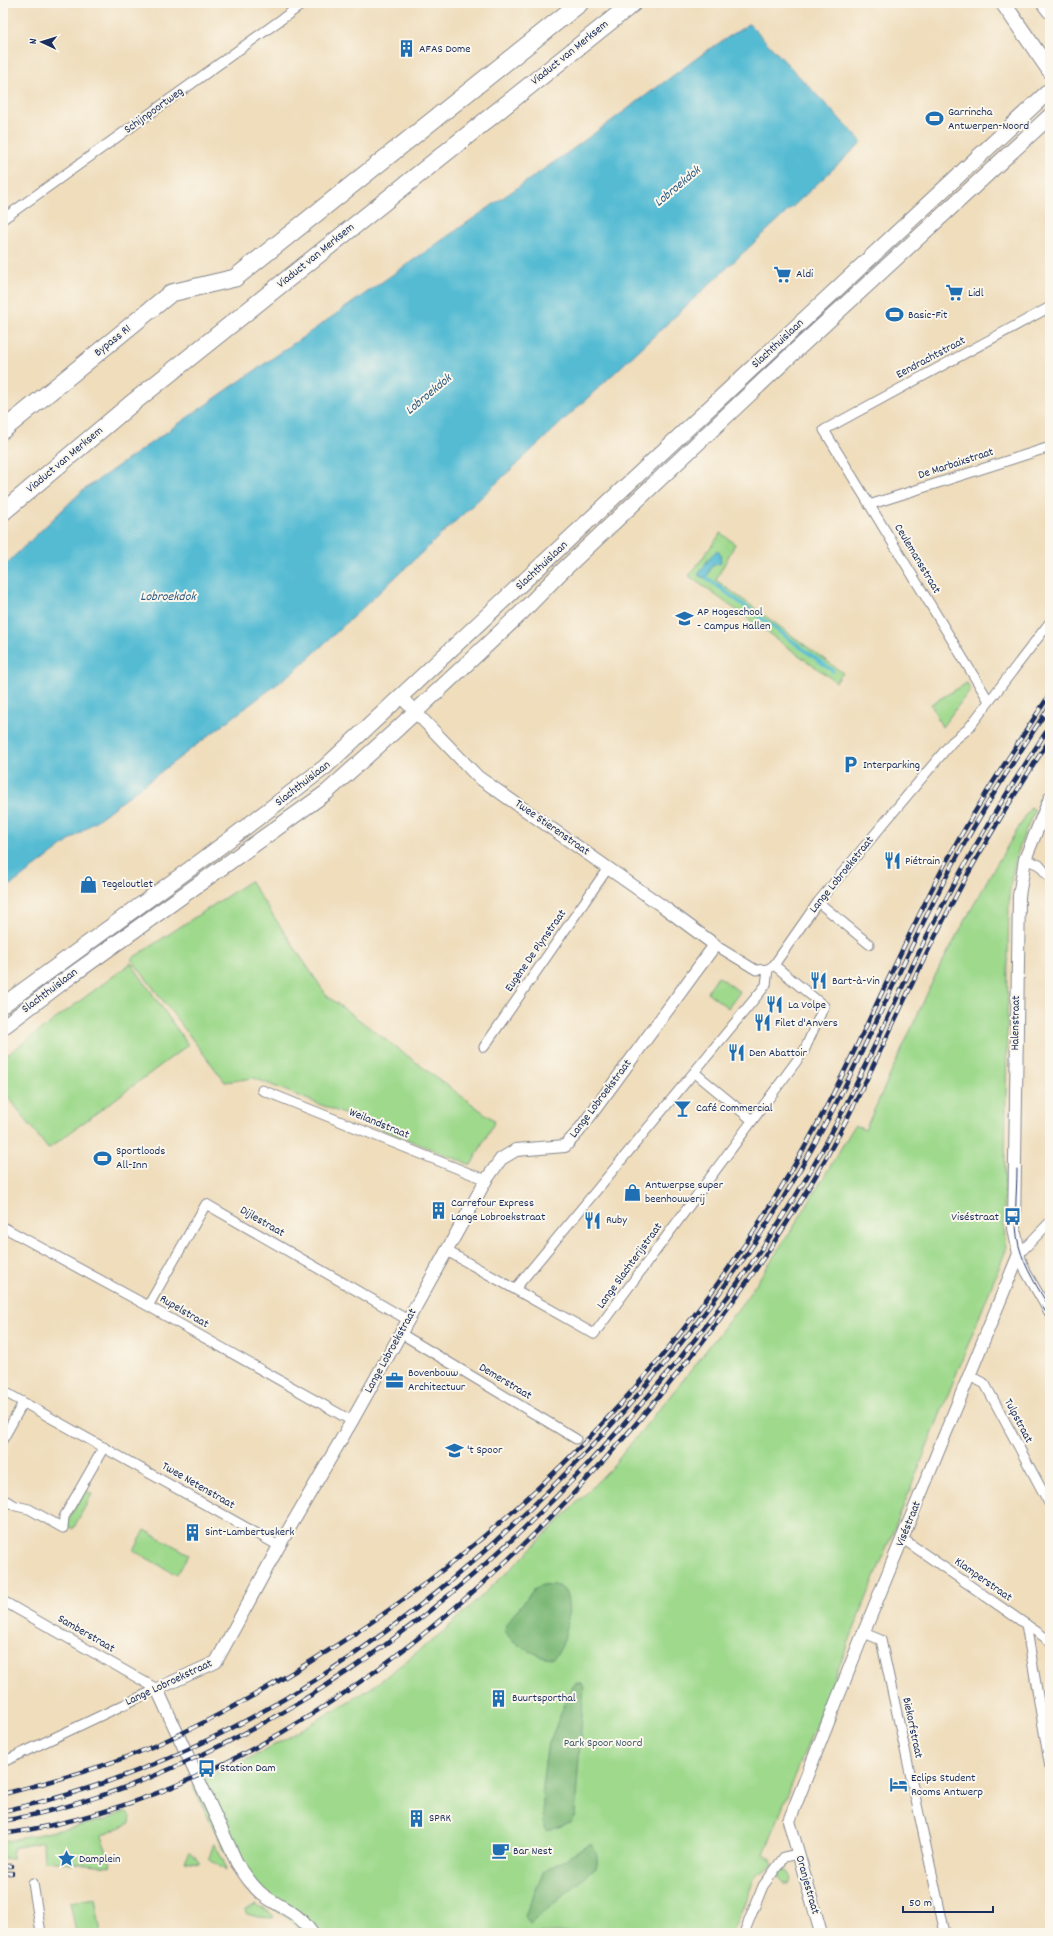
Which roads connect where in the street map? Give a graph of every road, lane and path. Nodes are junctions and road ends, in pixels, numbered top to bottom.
1 (304, 3) edge
2 (580, 3) edge
3 (633, 3) edge
4 (1003, 3) edge
5 (1044, 3) edge
6 (1050, 11) edge
7 (1050, 71) edge
8 (1050, 90) edge
9 (1050, 116) edge
10 (3, 219) edge
11 (1050, 307) edge
12 (3, 430) edge
13 (824, 430) joint
14 (1050, 447) edge
15 (869, 505) junction
16 (3, 512) edge
17 (1050, 622) edge
18 (401, 697) junction
19 (989, 701) junction
20 (416, 712) junction
21 (1050, 798) edge
22 (1025, 858) junction
23 (608, 868) junction
24 (1050, 878) edge
25 (818, 902) junction
26 (869, 944) dead end
27 (715, 945) junction
28 (771, 967) junction
29 (3, 1005) edge
30 (3, 1027) edge
31 (484, 1047) dead end
32 (694, 1072) junction
33 (262, 1090) dead end
34 (752, 1120) junction
35 (486, 1180) junction
36 (1050, 1222) edge
37 (3, 1227) edge
38 (447, 1251) junction
39 (1019, 1254) junction
40 (515, 1289) junction
41 (148, 1306) junction
42 (1050, 1313) edge
43 (408, 1320) junction
44 (400, 1333) junction
45 (970, 1376) junction
46 (3, 1391) edge
47 (23, 1402) junction
48 (352, 1421) junction
49 (3, 1438) edge
50 (576, 1439) dead end
51 (104, 1447) junction
52 (3, 1498) edge
53 (1050, 1505) edge
54 (903, 1539) junction
55 (279, 1546) junction
56 (3, 1601) edge
57 (1026, 1624) junction
58 (864, 1633) junction
59 (1050, 1641) edge
60 (157, 1689) junction
61 (3, 1762) edge
62 (1050, 1768) edge
63 (794, 1837) joint
64 (798, 1854) junction
65 (33, 1883) dead end
66 (41, 1933) edge
67 (312, 1933) edge
68 (744, 1933) edge
69 (821, 1933) edge
70 (945, 1933) edge

1 - 10 street, Schijnpoortweg
2 - 12 highway, Bypass R1
3 - 16 highway, Viaduct van Merksem
4 - 7 main road
5 - 6 main road
8 - 18 main road, Slachthuislaan
9 - 20 main road, Slachthuislaan
11 - 13 street, Eendrachtstraat
13 - 15 street, Ceulemansstraat
14 - 15 street, De Marbaixstraat
15 - 19 street, Ceulemansstraat
17 - 19 street, Lange Lobroekstraat
18 - 20 street, Twee Stierenstraat
18 - 29 main road, Slachthuislaan
19 - 25 street, Lange Lobroekstraat
20 - 23 street, Twee Stierenstraat
20 - 30 main road, Slachthuislaan
21 - 22 street, Halenstraat
22 - 24 street
22 - 39 street, Halenstraat
23 - 27 street, Twee Stierenstraat
23 - 31 street, Eugène De Plynstraat
25 - 26 street
25 - 28 street, Lange Lobroekstraat
27 - 28 street
27 - 35 street, Lange Lobroekstraat
28 - 32 street
28 - 34 street, Lange Slachterijstraat
32 - 34 street
32 - 40 street
33 - 35 street, Weilandstraat
34 - 40 street, Lange Slachterijstraat
35 - 38 street, Lange Lobroekstraat
36 - 39 street, Viséstraat
37 - 41 street, Rupelstraat
38 - 40 street, Lange Slachterijstraat
38 - 43 street, Lange Lobroekstraat
39 - 42 street
39 - 45 street, Viséstraat
41 - 43 street, Dijlestraat
41 - 48 street, Rupelstraat
43 - 44 street, Lange Lobroekstraat
44 - 48 street, Lange Lobroekstraat
44 - 50 street, Demerstraat
45 - 53 street, Tulpstraat
45 - 54 street, Viséstraat
46 - 47 street, Twee Netenstraat
47 - 49 street
47 - 51 street, Twee Netenstraat
48 - 55 street, Lange Lobroekstraat
51 - 52 street
51 - 55 street, Twee Netenstraat
54 - 57 street, Klamperstraat
54 - 58 street, Viséstraat
55 - 60 street, Lange Lobroekstraat
56 - 60 street, Samberstraat
57 - 59 street, Klamperstraat
57 - 62 street
58 - 63 street, Viséstraat
58 - 70 street, Biekorfstraat
60 - 61 street, Lange Lobroekstraat
60 - 67 street
63 - 64 street, Oranjestraat
64 - 68 street
64 - 69 street, Oranjestraat
65 - 66 street

